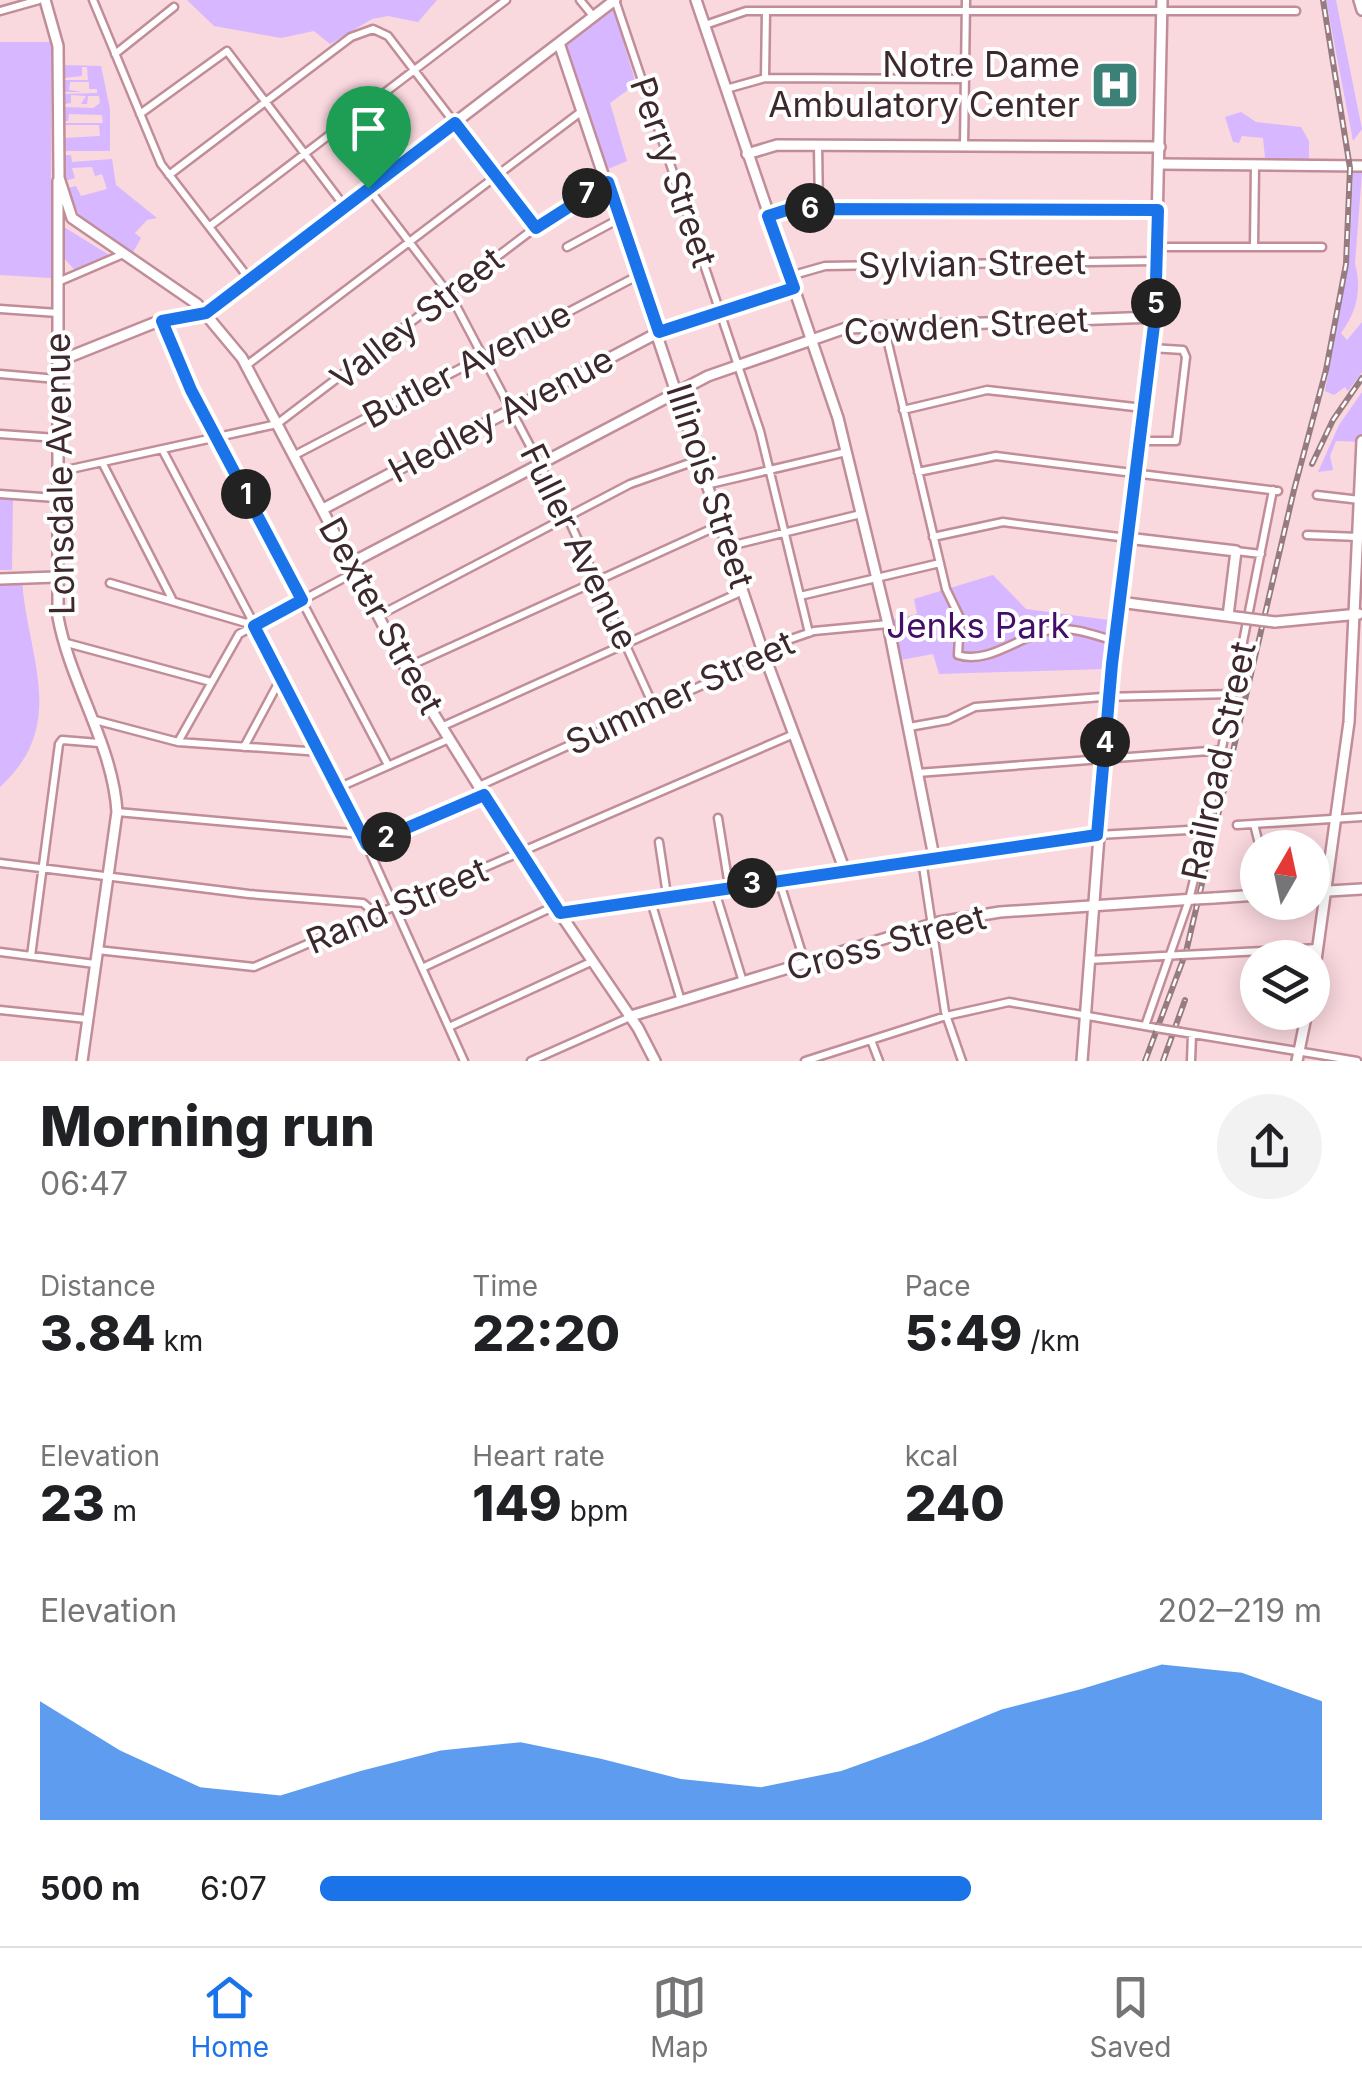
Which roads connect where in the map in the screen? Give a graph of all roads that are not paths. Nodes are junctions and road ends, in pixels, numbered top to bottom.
1 (42, 0) edge
2 (93, 0) edge
3 (506, 0) edge
4 (580, 0) edge
5 (615, 0) edge
6 (696, 0) edge
7 (966, 0) edge
8 (1162, 0) edge
9 (1360, 0) edge
10 (174, 7) dead end
11 (1362, 10) edge
12 (0, 11) edge
13 (766, 11) junction
14 (966, 11) junction
15 (1296, 11) dead end
16 (1162, 12) junction
17 (594, 17) junction
18 (704, 25) junction
19 (559, 43) junction
20 (115, 54) junction
21 (414, 70) junction
22 (765, 78) junction
23 (965, 80) junction
24 (726, 89) junction
25 (266, 101) junction
26 (583, 110) junction
27 (140, 114) junction
28 (455, 123) junction
29 (818, 145) junction
30 (964, 146) junction
31 (1160, 147) junction
32 (306, 154) junction
33 (747, 154) junction
34 (1159, 164) junction
35 (1255, 165) junction
36 (1362, 166) edge
37 (169, 175) junction
38 (496, 176) junction
39 (59, 178) junction
40 (608, 182) junction
41 (368, 188) junction
42 (345, 206) junction
43 (818, 209) junction
44 (1158, 210) junction
45 (69, 211) junction
46 (768, 216) junction
47 (620, 218) junction
48 (210, 226) junction
49 (536, 228) junction
50 (58, 235) junction
51 (410, 241) junction
52 (1157, 246) junction
53 (1254, 246) junction
54 (567, 247) dead end
55 (1322, 247) dead end
56 (121, 255) junction
57 (1157, 260) junction
58 (640, 275) junction
59 (790, 276) junction
60 (250, 280) junction
61 (58, 282) junction
62 (794, 288) junction
63 (449, 294) junction
64 (0, 309) edge
65 (720, 311) junction
66 (58, 313) junction
67 (206, 313) junction
68 (1155, 317) junction
69 (162, 321) junction
70 (884, 325) junction
71 (659, 332) junction
72 (811, 340) junction
73 (1151, 348) junction
74 (484, 357) junction
75 (59, 361) junction
76 (738, 364) junction
77 (247, 365) junction
78 (0, 374) edge
79 (59, 379) junction
80 (679, 391) junction
81 (1143, 408) junction
82 (512, 410) junction
83 (903, 410) junction
84 (278, 424) junction
85 (0, 434) edge
86 (57, 438) junction
87 (217, 438) junction
88 (1139, 441) junction
89 (1362, 441) edge
90 (163, 451) junction
91 (846, 452) junction
92 (294, 455) junction
93 (702, 459) junction
94 (540, 463) junction
95 (103, 464) junction
96 (770, 470) junction
97 (58, 472) junction
98 (918, 472) junction
99 (1136, 472) junction
100 (710, 484) junction
101 (0, 494) edge
102 (1317, 495) dead end
103 (56, 498) junction
104 (1361, 500) edge
105 (323, 509) junction
106 (861, 514) junction
107 (567, 516) junction
108 (723, 524) junction
109 (785, 533) junction
110 (1307, 535) dead end
111 (933, 537) junction
112 (1128, 538) junction
113 (1360, 538) edge
114 (730, 546) junction
115 (1236, 551) junction
116 (1261, 554) junction
117 (940, 564) junction
118 (353, 568) junction
119 (56, 577) junction
120 (876, 577) junction
121 (0, 579) edge
122 (598, 579) junction
123 (110, 583) dead end
124 (744, 590) junction
125 (800, 596) junction
126 (172, 599) junction
127 (302, 600) junction
128 (1119, 602) junction
129 (1359, 614) edge
130 (378, 616) junction
131 (1228, 616) junction
132 (888, 624) junction
133 (254, 626) junction
134 (809, 633) junction
135 (1114, 641) junction
136 (63, 642) junction
137 (627, 643) junction
138 (762, 649) junction
139 (406, 668) junction
140 (282, 677) junction
141 (211, 682) junction
142 (1233, 694) junction
143 (1109, 697) junction
144 (654, 706) junction
145 (90, 718) junction
146 (441, 726) junction
147 (908, 727) junction
148 (795, 734) junction
149 (449, 739) junction
150 (178, 742) junction
151 (99, 743) junction
152 (244, 747) junction
153 (1222, 750) junction
154 (321, 752) junction
155 (1104, 758) junction
156 (388, 765) junction
157 (917, 773) junction
158 (340, 786) junction
159 (481, 790) junction
160 (117, 812) junction
161 (1362, 817) edge
162 (718, 818) dead end
163 (1336, 818) junction
164 (1237, 824) dead end
165 (1254, 824) junction
166 (1206, 828) junction
167 (1256, 830) edge
168 (362, 834) junction
169 (1097, 835) junction
170 (659, 842) dead end
171 (367, 845) junction
172 (520, 852) junction
173 (934, 858) junction
174 (922, 859) junction
175 (1330, 862) edge
176 (0, 863) edge
177 (44, 868) junction
178 (845, 871) junction
179 (107, 877) junction
180 (779, 880) junction
181 (729, 886) junction
182 (714, 888) junction
183 (1362, 889) edge
184 (1330, 891) edge
185 (667, 895) junction
186 (1240, 897) edge
187 (650, 898) junction
188 (1192, 899) junction
189 (394, 906) junction
190 (1093, 906) junction
191 (558, 910) junction
192 (376, 914) junction
193 (933, 924) junction
194 (97, 950) junction
195 (0, 952) edge
196 (1240, 952) edge
197 (30, 956) junction
198 (1168, 956) junction
199 (1089, 960) junction
200 (593, 962) junction
201 (805, 963) junction
202 (95, 964) junction
203 (422, 968) junction
204 (743, 982) junction
205 (681, 1001) junction
206 (0, 1010) edge
207 (631, 1016) junction
208 (946, 1016) junction
209 (1086, 1016) junction
210 (87, 1019) junction
211 (1146, 1026) junction
212 (449, 1027) junction
213 (1303, 1030) edge
214 (1192, 1034) junction
215 (871, 1040) junction
216 (1298, 1056) edge
217 (82, 1061) edge
218 (464, 1061) edge
219 (530, 1061) edge
220 (656, 1061) edge
221 (806, 1061) edge
222 (878, 1061) edge
223 (962, 1061) edge
224 (1082, 1061) edge
225 (1191, 1061) edge
226 (1357, 1061) edge

1 - 12 street
1 - 39 main road, Lonsdale Avenue
2 - 20 street
3 - 21 street
4 - 17 street
5 - 17 main road
5 - 65 street, Perry Street
6 - 18 main road
7 - 14 street
8 - 16 main road
9 - 11 main road
10 - 20 street
13 - 14 street
13 - 18 street
13 - 22 street
14 - 16 street
14 - 23 street
15 - 16 street
16 - 31 main road
17 - 19 main road
18 - 24 main road
19 - 26 main road, Illinois Street
19 - 28 main road
20 - 27 street
21 - 25 street
21 - 28 street
21 - 32 street
22 - 23 street
22 - 24 street
23 - 30 street
24 - 33 main road
25 - 27 street
25 - 32 street
25 - 37 street
26 - 38 street
26 - 40 main road, Illinois Street
27 - 37 street
28 - 38 street
28 - 41 main road
29 - 30 main road
29 - 33 main road
29 - 43 street
30 - 31 main road
31 - 34 main road
32 - 42 street
32 - 48 street
33 - 46 main road
34 - 35 main road
34 - 44 main road
35 - 36 main road
35 - 53 street
37 - 48 street
38 - 49 street
38 - 51 street
39 - 45 main road, Lonsdale Avenue
39 - 50 main road, Lonsdale Avenue
40 - 47 main road, Illinois Street
40 - 49 street, Valley Street
41 - 42 main road
41 - 51 street, Fuller Avenue
42 - 60 main road
43 - 44 street
43 - 46 street
44 - 52 main road
45 - 50 main road, Lonsdale Avenue
45 - 56 main road, Dexter Street
46 - 59 main road
47 - 54 street
47 - 58 main road, Illinois Street
48 - 60 street
49 - 63 street, Valley Street
50 - 61 main road, Lonsdale Avenue
51 - 63 street, Fuller Avenue
51 - 77 street
52 - 53 street
52 - 57 main road
53 - 55 street
56 - 61 street
56 - 67 main road, Dexter Street
57 - 59 street, Sylvian Street
57 - 68 main road
58 - 71 main road, Illinois Street
58 - 74 street, Butler Avenue
59 - 62 main road
60 - 67 main road
61 - 66 main road, Lonsdale Avenue
62 - 65 main road, Hedley Avenue
62 - 72 main road
63 - 74 street, Fuller Avenue
63 - 84 street, Valley Street
64 - 66 street
65 - 71 main road, Hedley Avenue
65 - 76 street, Perry Street
66 - 75 main road, Lonsdale Avenue
67 - 69 main road
67 - 77 main road, Dexter Street
68 - 70 main road, Cowden Street
68 - 73 main road
69 - 75 main road
69 - 87 street
70 - 72 main road, Cowden Street
70 - 83 street
71 - 80 main road, Illinois Street
71 - 82 main road, Hedley Avenue
72 - 76 main road, Cowden Street
72 - 91 main road
73 - 81 main road
73 - 88 street
74 - 82 street, Fuller Avenue
74 - 92 street, Butler Avenue
75 - 79 main road, Lonsdale Avenue
76 - 80 main road, Cowden Street
76 - 96 street, Perry Street
77 - 84 main road, Dexter Street
78 - 79 street
79 - 86 main road, Lonsdale Avenue
80 - 93 main road, Illinois Street
80 - 94 main road, Cowden Street
81 - 83 street
81 - 88 main road
82 - 94 street, Fuller Avenue
82 - 105 main road, Hedley Avenue
83 - 98 street
84 - 87 street
84 - 92 main road, Dexter Street
85 - 86 street
86 - 97 main road, Lonsdale Avenue
87 - 90 street
87 - 127 street
88 - 99 main road
89 - 104 main road
90 - 95 street
90 - 133 street
91 - 96 street
91 - 106 main road
92 - 105 main road, Dexter Street
93 - 100 main road, Illinois Street
93 - 107 street
94 - 107 street, Fuller Avenue
94 - 118 main road, Cowden Street
95 - 97 street
95 - 126 street
96 - 100 street
96 - 109 street, Perry Street
97 - 103 main road, Lonsdale Avenue
98 - 99 street
98 - 111 street
99 - 112 main road
99 - 116 street, Railroad Street
100 - 108 main road, Illinois Street
101 - 103 street
102 - 104 street
103 - 119 main road, Lonsdale Avenue
104 - 113 main road
105 - 118 main road, Dexter Street
106 - 109 street
106 - 120 main road
107 - 122 street, Fuller Avenue
107 - 130 street
108 - 114 main road, Illinois Street
108 - 122 street
109 - 114 street
109 - 125 street, Perry Street
110 - 113 street
111 - 112 street
111 - 117 street
112 - 115 main road
112 - 128 main road
113 - 129 main road
114 - 124 main road, Illinois Street
115 - 116 street
115 - 131 main road
116 - 142 street, Railroad Street
117 - 120 street
117 - 135 street
118 - 127 street
118 - 130 main road, Dexter Street
119 - 121 main road
119 - 136 main road, Lonsdale Avenue
120 - 125 street
120 - 132 main road
122 - 137 street, Fuller Avenue
122 - 139 street
123 - 126 street
124 - 137 street
124 - 138 main road, Illinois Street
125 - 134 street, Perry Street
126 - 133 street
127 - 133 street
127 - 156 street
128 - 131 main road
128 - 135 main road
129 - 131 main road, bridge
129 - 163 main road
130 - 139 main road, Dexter Street
132 - 134 street, Summer Street
132 - 147 main road
133 - 140 street
133 - 141 street
134 - 138 street, Summer Street
135 - 143 main road
136 - 141 street
136 - 145 main road, Lonsdale Avenue
137 - 144 street, Fuller Avenue
137 - 146 street
138 - 144 street, Summer Street
138 - 148 main road, Illinois Street
139 - 146 main road, Dexter Street
140 - 152 street
140 - 154 street
141 - 150 street
142 - 143 street
142 - 153 street, Railroad Street
143 - 147 street
143 - 155 main road
144 - 159 street, Summer Street
145 - 150 street
145 - 151 main road, Lonsdale Avenue
146 - 149 main road, Dexter Street
147 - 157 main road
148 - 172 street, Rand Street
148 - 178 main road, Illinois Street
149 - 156 street
149 - 159 main road, Dexter Street
150 - 152 street
151 - 160 main road, Lonsdale Avenue
151 - 177 street
152 - 154 street
153 - 155 street
153 - 166 street, Railroad Street
154 - 158 street
155 - 157 street
155 - 169 main road
156 - 158 street
157 - 173 main road
158 - 168 street
159 - 171 street, Summer Street
159 - 172 main road, Dexter Street
160 - 168 street
160 - 179 main road, Lonsdale Avenue
161 - 163 street
162 - 181 street
163 - 165 street
163 - 175 main road
164 - 165 street
165 - 167 street
166 - 169 street
166 - 188 street, Railroad Street
168 - 171 street
169 - 173 main road
169 - 190 main road
170 - 185 street
171 - 189 street
172 - 189 street, Rand Street
172 - 191 main road, Dexter Street
173 - 174 main road
174 - 178 main road
174 - 193 street
176 - 177 street
177 - 179 street
177 - 197 street
178 - 180 main road
179 - 192 street
179 - 194 main road, Lonsdale Avenue
180 - 181 main road
180 - 201 street
181 - 182 main road
182 - 185 main road
182 - 204 street
183 - 184 main road
185 - 187 main road
186 - 188 main road, Cross Street, bridge
187 - 191 main road
187 - 205 street
188 - 190 main road, Cross Street
188 - 198 street, Railroad Street
189 - 192 street, Rand Street
189 - 203 street
190 - 193 main road, Cross Street
190 - 199 main road
191 - 200 main road, Dexter Street
191 - 203 street
192 - 194 street, Rand Street
193 - 201 main road, Cross Street
193 - 208 street
194 - 202 main road, Lonsdale Avenue
195 - 197 street
196 - 198 street, bridge
197 - 202 street
198 - 199 street
198 - 211 street, Railroad Street
199 - 209 main road
200 - 207 main road, Dexter Street
200 - 212 street
201 - 204 main road, Cross Street
202 - 210 main road, Lonsdale Avenue
203 - 212 street
204 - 205 main road, Cross Street
205 - 207 main road, Cross Street
206 - 210 street
207 - 219 street, Cross Street
207 - 220 main road, Dexter Street
208 - 209 street
208 - 215 street
208 - 223 street
209 - 211 street
209 - 224 main road
210 - 217 main road, Lonsdale Avenue
211 - 214 street, bridge
212 - 218 street
213 - 216 main road
214 - 216 street
214 - 225 street
215 - 221 street
215 - 222 street
216 - 226 street

